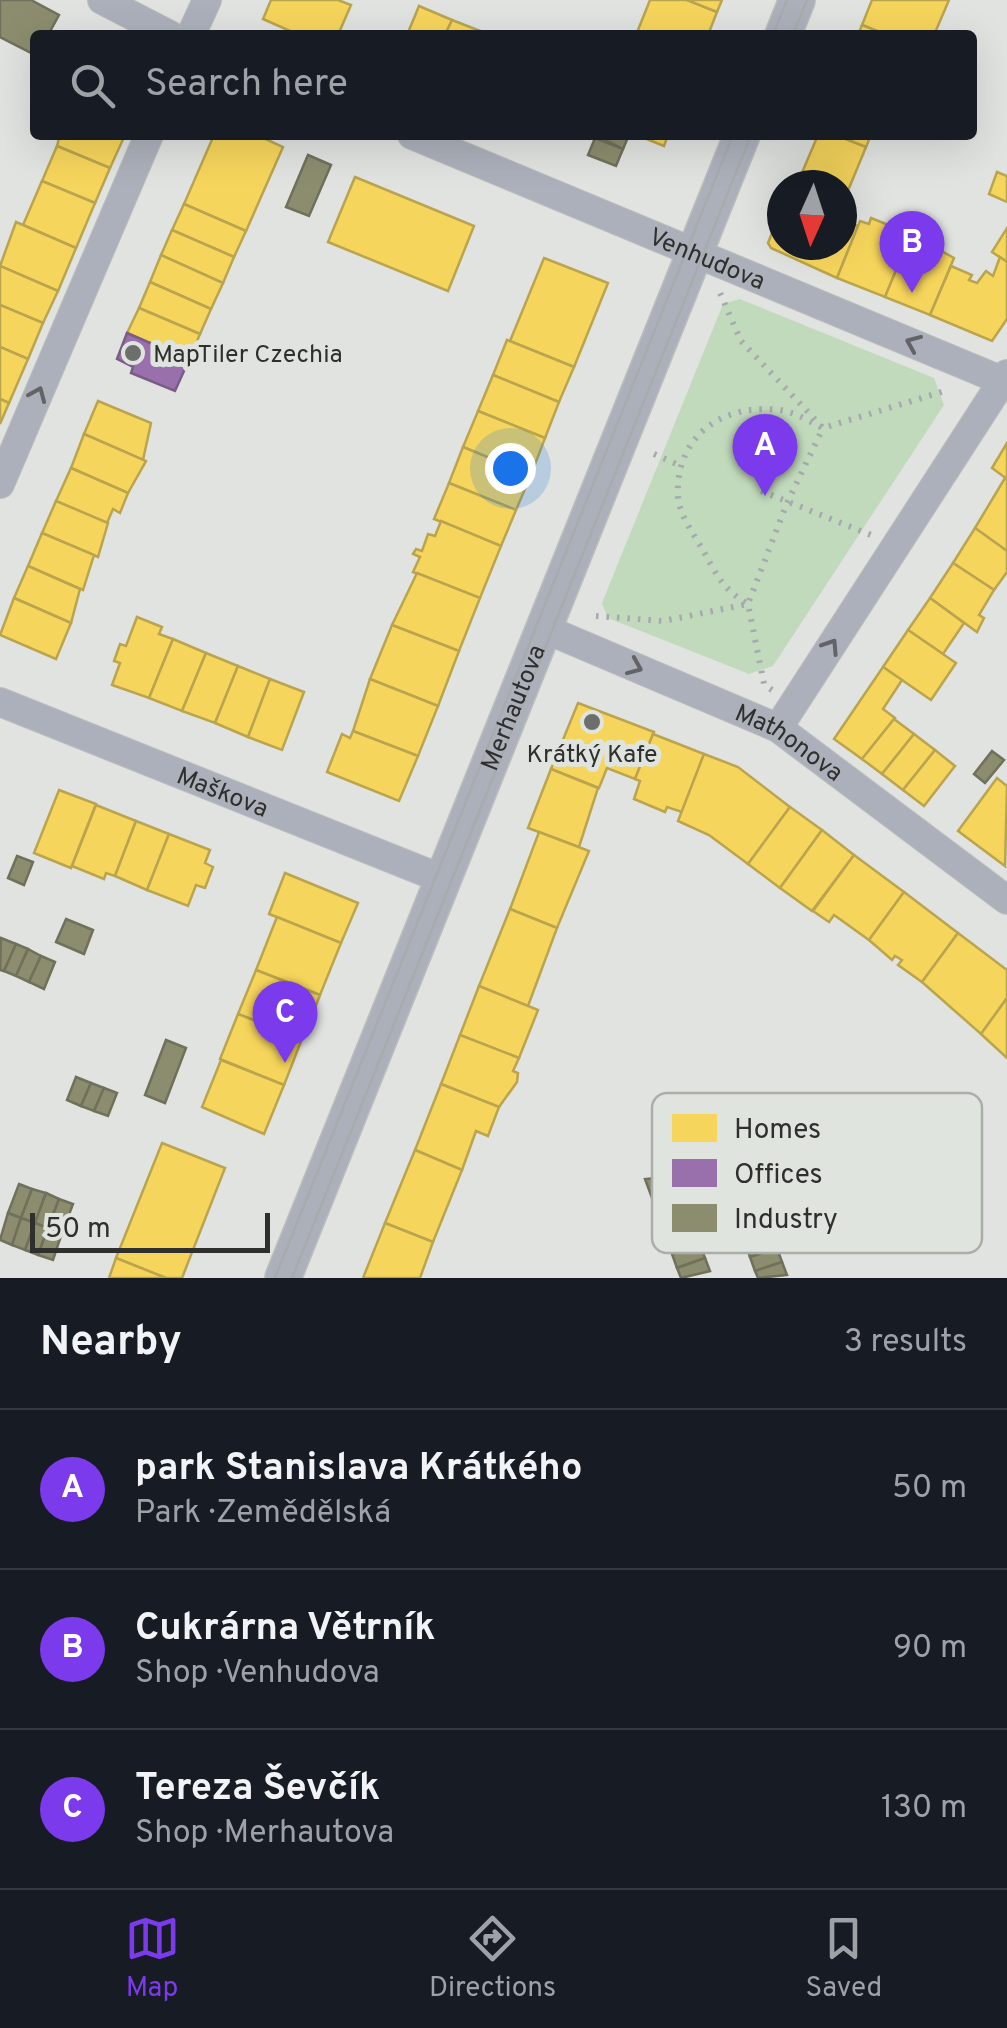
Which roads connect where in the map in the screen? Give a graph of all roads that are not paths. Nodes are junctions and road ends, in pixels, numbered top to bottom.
1 (102, 0) edge
2 (207, 0) edge
3 (797, 0) edge
4 (160, 30) edge
5 (193, 30) edge
6 (785, 30) edge
7 (146, 140) edge
8 (424, 140) edge
9 (740, 140) edge
10 (695, 250) junction
11 (995, 375) edge
12 (0, 484) edge
13 (545, 629) junction
14 (0, 702) edge
15 (778, 728) junction
16 (445, 880) junction
17 (1007, 900) edge
18 (283, 1278) edge

1 - 4 street
2 - 5 street
3 - 6 street
12 -> 7 street
8 - 10 street, Venhudova
9 - 10 street, Merhautova
11 -> 10 street, Venhudova
10 - 13 street, Merhautova
15 -> 11 street
13 -> 15 street, Mathonova
13 - 16 street, Merhautova
14 - 16 street, Maškova
15 - 17 street, Mathonova
16 - 18 street, Merhautova

